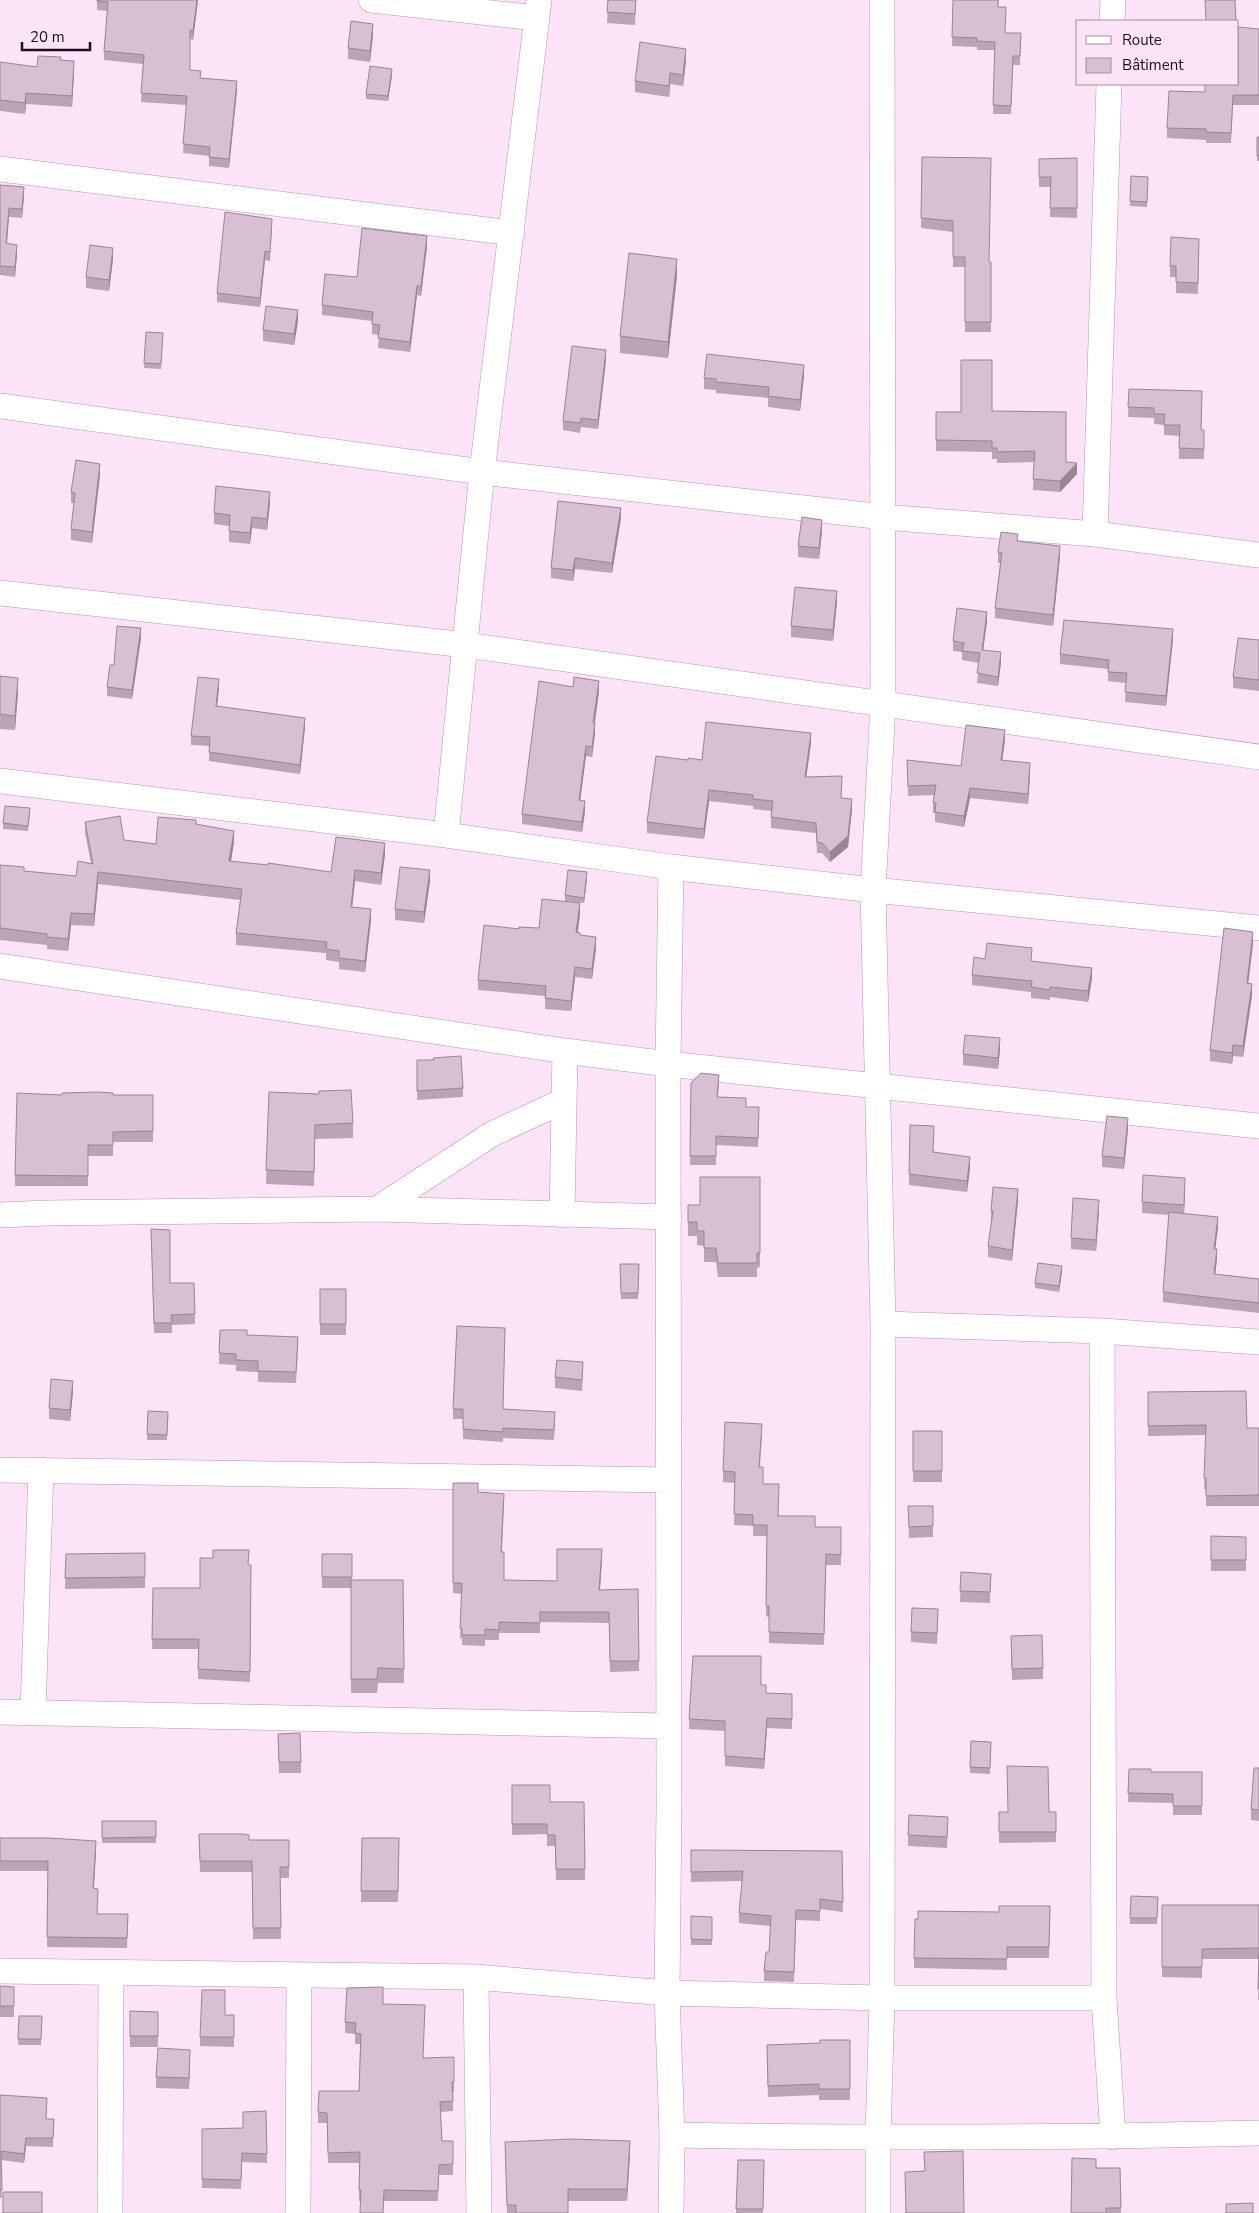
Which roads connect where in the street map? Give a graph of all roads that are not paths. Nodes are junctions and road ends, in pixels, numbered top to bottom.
1 (370, 0) edge
2 (882, 0) edge
3 (1113, 0) edge
4 (538, 9) edge
5 (1112, 20) edge
6 (1109, 85) edge
7 (0, 169) edge
8 (512, 233) junction
9 (0, 406) edge
10 (482, 472) junction
11 (884, 517) junction
12 (1095, 534) junction
13 (1259, 555) edge
14 (0, 593) edge
15 (466, 645) junction
16 (883, 705) junction
17 (1259, 757) edge
18 (0, 781) edge
19 (446, 835) junction
20 (671, 867) junction
21 (873, 890) junction
22 (1259, 928) edge
23 (0, 966) edge
24 (565, 1051) junction
25 (668, 1064) junction
26 (876, 1086) junction
27 (563, 1101) junction
28 (1259, 1126) edge
29 (377, 1209) junction
30 (0, 1215) edge
31 (562, 1215) junction
32 (669, 1217) junction
33 (883, 1324) junction
34 (1102, 1331) junction
35 (1259, 1342) edge
36 (0, 1470) edge
37 (41, 1470) junction
38 (669, 1480) junction
39 (0, 1712) edge
40 (32, 1713) junction
41 (668, 1726) junction
42 (0, 1972) edge
43 (111, 1973) junction
44 (299, 1975) junction
45 (476, 1977) junction
46 (667, 1994) junction
47 (882, 1998) junction
48 (1104, 1998) junction
49 (1259, 2133) edge
50 (672, 2135) junction
51 (1113, 2137) junction
52 (878, 2138) junction
53 (110, 2213) edge
54 (298, 2213) edge
55 (479, 2213) edge
56 (671, 2213) edge
57 (878, 2213) edge

1 - 4 street
2 - 11 street
3 - 5 street
4 - 8 street
6 - 12 street
7 - 8 street
8 - 10 street
9 - 10 street
10 - 11 street
10 - 15 street
11 - 12 street
11 - 16 street
12 - 13 street
14 - 15 street
15 - 16 street
15 - 19 street
16 - 17 street
16 - 21 street
18 - 19 street
19 - 20 street
20 - 21 street
20 - 25 street
21 - 22 street
21 - 26 street
23 - 24 street
24 - 25 street
24 - 27 street
25 - 26 street
25 - 32 street
26 - 28 street
26 - 33 street
27 - 29 street
27 - 31 street
29 - 30 street
29 - 31 street
31 - 32 street
32 - 38 street
33 - 34 street
33 - 47 street
34 - 35 street
34 - 48 street
36 - 37 street
37 - 38 street
37 - 40 street
38 - 41 street
39 - 40 street
40 - 41 street
41 - 46 street
42 - 43 street
43 - 44 street
43 - 53 street
44 - 45 street
44 - 54 street
45 - 46 street
45 - 55 street
46 - 47 street
46 - 50 street
47 - 48 street
47 - 52 street
48 - 51 street
49 - 51 street
50 - 52 street
50 - 56 street
51 - 52 street
52 - 57 street

